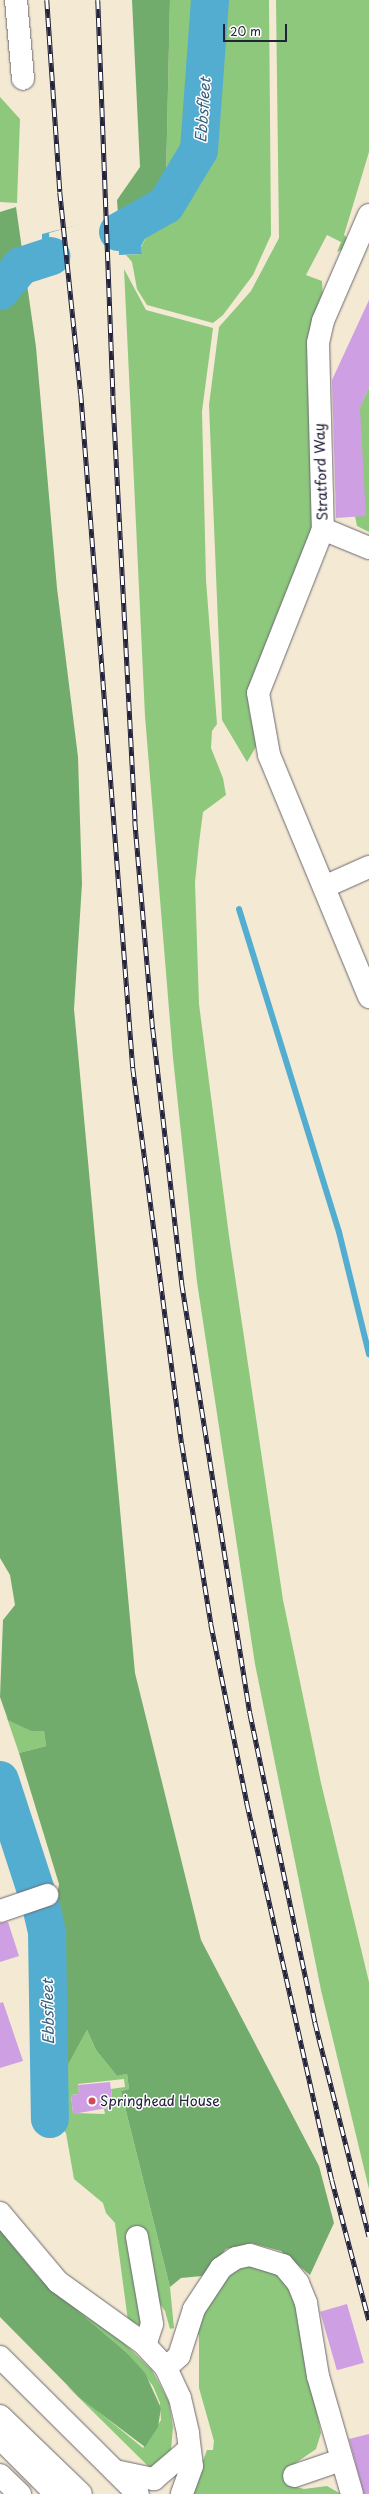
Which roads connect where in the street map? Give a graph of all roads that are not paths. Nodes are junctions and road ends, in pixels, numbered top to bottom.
1 (16, 0) edge
2 (23, 79) dead end
3 (369, 215) edge
4 (323, 529) junction
5 (369, 548) edge
6 (369, 867) edge
7 (324, 887) junction
8 (368, 990) edge
9 (47, 1895) dead end
10 (10, 1908) edge
11 (0, 2213) edge
12 (137, 2238) dead end
13 (145, 2345) junction
14 (0, 2357) edge
15 (166, 2368) junction
16 (0, 2416) edge
17 (0, 2438) edge
18 (188, 2450) junction
19 (341, 2460) junction
20 (115, 2471) junction
21 (0, 2475) edge
22 (294, 2476) dead end
23 (20, 2494) edge
24 (56, 2494) edge
25 (80, 2494) edge
26 (138, 2494) edge
27 (182, 2494) edge
28 (352, 2494) edge

1 - 2 main road
3 - 4 main road, Stratford Way
4 - 5 main road
4 - 7 main road, Stratford Way
6 - 7 main road
7 - 8 main road, Stratford Way
9 - 10 main road
11 - 13 main road
12 - 13 main road
13 - 15 main road
14 - 20 main road
15 - 18 main road
15 - 19 main road
16 - 25 main road
17 - 24 main road
18 - 20 main road
18 - 27 main road
19 - 22 main road
19 - 28 main road
20 - 26 main road
21 - 23 main road

